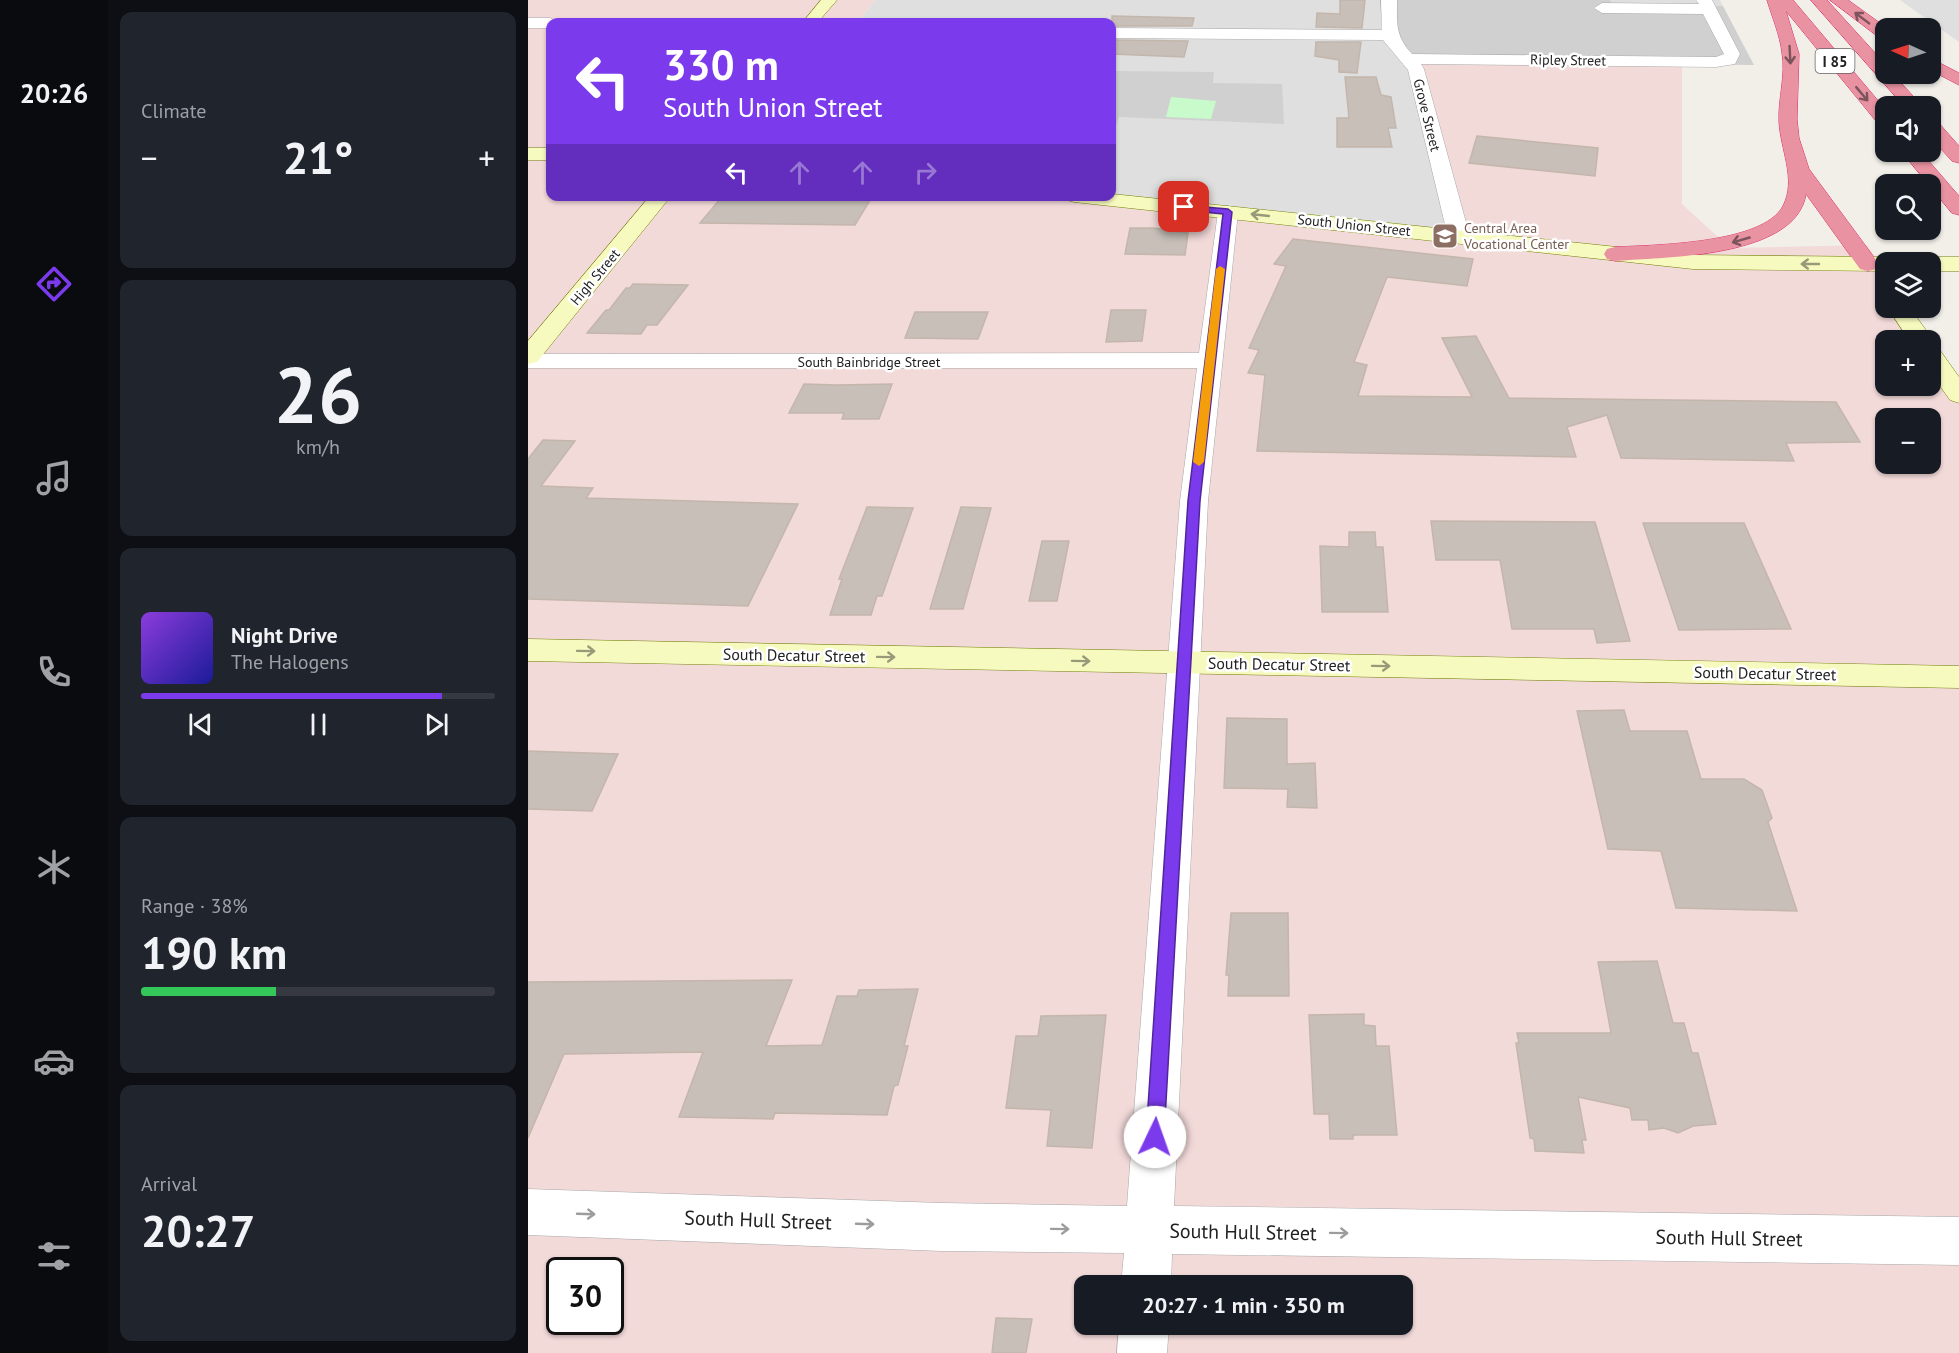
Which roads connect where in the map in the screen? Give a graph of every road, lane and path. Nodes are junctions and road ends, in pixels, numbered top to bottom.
1 (829, 0) edge
2 (1389, 0) edge
3 (1775, 0) edge
4 (1785, 0) edge
5 (1819, 0) edge
6 (1838, 0) edge
7 (1706, 5) edge
8 (1602, 8) dead end
9 (813, 18) edge
10 (528, 23) edge
11 (546, 23) edge
12 (1875, 26) edge
13 (1116, 33) edge
14 (1390, 35) junction
15 (1407, 59) junction
16 (1941, 69) edge
17 (1959, 80) edge
18 (1904, 96) edge
19 (1875, 109) edge
20 (1941, 138) edge
21 (528, 154) edge
22 (546, 154) edge
23 (1959, 157) edge
24 (1919, 162) edge
25 (1799, 170) junction
26 (1116, 200) edge
27 (657, 201) edge
28 (1959, 209) edge
29 (1228, 212) junction
30 (1459, 237) junction
31 (1615, 254) junction
32 (1875, 262) edge
33 (1875, 264) edge
34 (1941, 264) edge
35 (1959, 264) edge
36 (528, 359) edge
37 (1210, 360) junction
38 (1941, 370) edge
39 (1959, 395) edge
40 (528, 650) edge
41 (1183, 662) junction
42 (1959, 677) edge
43 (528, 1212) edge
44 (1149, 1230) junction
45 (1959, 1241) edge
46 (1147, 1275) edge
47 (1143, 1335) edge
48 (1142, 1353) edge

1 - 9 main road
2 - 14 street
3 -> 25 highway
4 -> 19 highway, I 85
5 - 18 highway, I 85
12 -> 6 highway
7 - 8 street
7 - 15 street, Ripley Street
10 - 11 street
13 - 14 street
14 - 15 street, Grove Street
15 - 30 street, Grove Street
16 - 17 highway
20 - 23 highway
21 - 22 main road
24 - 28 highway
25 -> 31 highway
25 - 32 highway
26 - 29 main road, South Union Street
27 - 36 main road, High Street
30 -> 29 main road, South Union Street
29 - 37 street
30 - 31 main road, South Union Street
33 -> 31 main road, South Union Street
34 - 35 main road
36 - 37 street, South Bainbridge Street
37 - 41 street
38 - 39 main road
40 -> 41 main road, South Decatur Street
41 -> 42 main road, South Decatur Street
41 - 44 street
43 -> 44 street, South Hull Street
44 -> 45 street, South Hull Street
44 - 46 street
47 - 48 street

